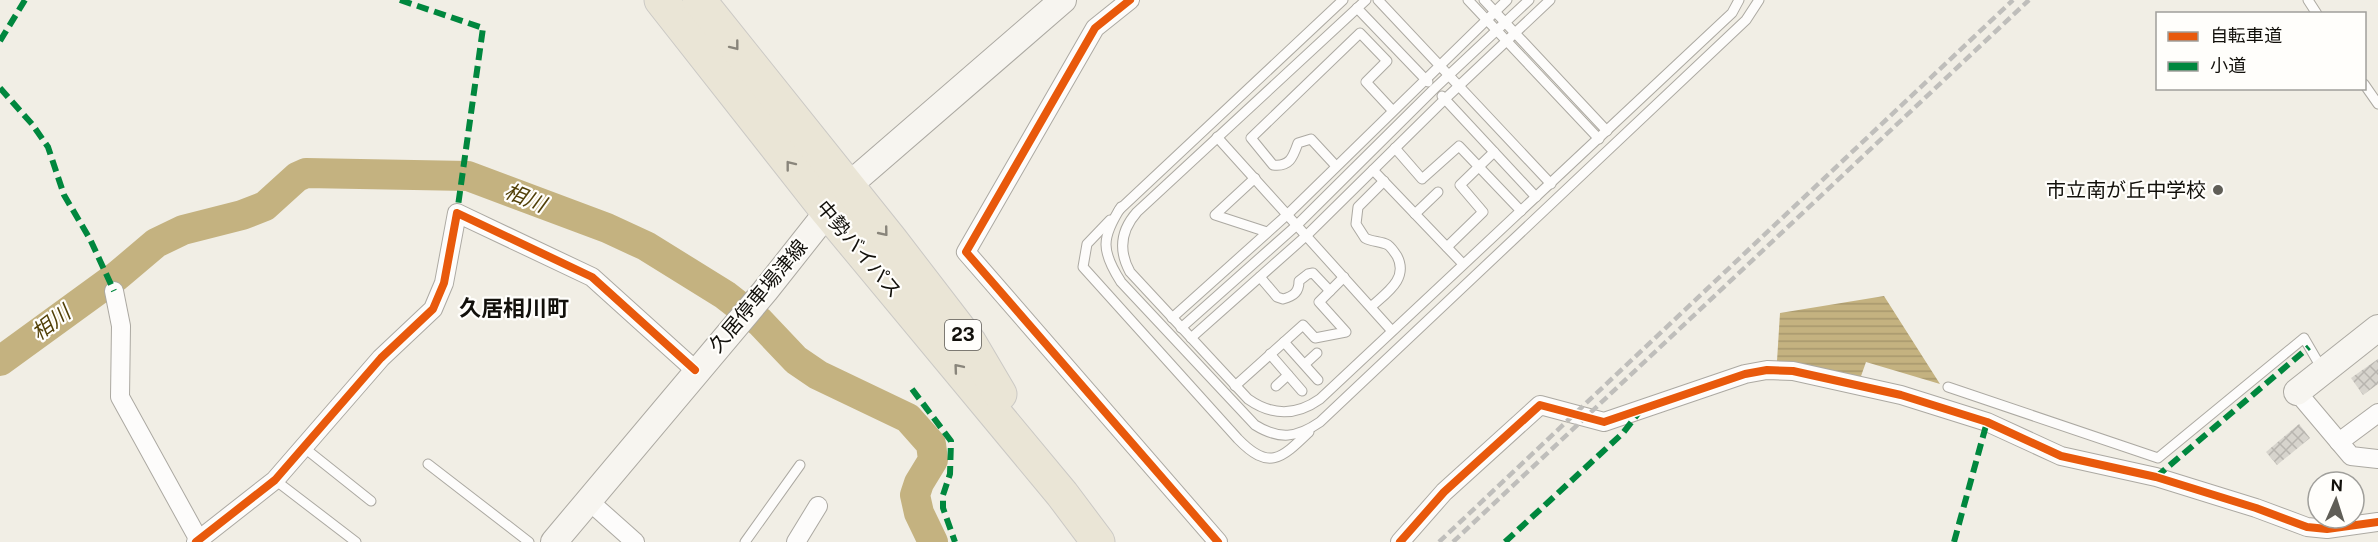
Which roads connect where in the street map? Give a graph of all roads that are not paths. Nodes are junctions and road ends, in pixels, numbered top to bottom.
1 (661, 0) edge
2 (699, 0) edge
3 (1063, 0) edge
4 (1130, 0) edge
5 (1343, 0) edge
6 (1365, 0) edge
7 (1378, 0) edge
8 (1468, 0) edge
9 (1484, 0) edge
10 (1507, 0) edge
11 (1529, 0) edge
12 (1550, 0) edge
13 (1739, 0) edge
14 (1759, 0) edge
15 (1768, 0) edge
16 (1357, 8) junction
17 (1494, 12) junction
18 (1486, 20) junction
19 (1746, 20) junction
20 (1505, 22) junction
21 (1497, 31) junction
22 (1515, 33) junction
23 (1507, 41) junction
24 (1438, 64) junction
25 (1449, 75) junction
26 (1424, 78) junction
27 (1459, 85) junction
28 (2366, 87) edge
29 (1434, 89) junction
30 (1445, 99) junction
31 (2378, 104) edge
32 (1392, 110) junction
33 (1607, 131) junction
34 (1217, 137) junction
35 (1599, 139) junction
36 (1395, 148) junction
37 (1494, 152) junction
38 (1336, 166) junction
39 (1479, 167) junction
40 (1373, 170) junction
41 (1256, 178) junction
42 (1384, 181) junction
43 (1551, 183) junction
44 (848, 186) junction
45 (1438, 192) dead end
46 (1536, 197) junction
47 (1122, 207) junction
48 (827, 211) junction
49 (1521, 211) junction
50 (1288, 214) junction
51 (1415, 214) junction
52 (1297, 225) junction
53 (1268, 232) junction
54 (1307, 236) junction
55 (1447, 247) junction
56 (1463, 264) junction
57 (1260, 277) junction
58 (1344, 277) junction
59 (114, 291) dead end
60 (1330, 291) junction
61 (1371, 307) junction
62 (1172, 318) junction
63 (1181, 328) junction
64 (2378, 328) edge
65 (1392, 331) junction
66 (1191, 338) junction
67 (1284, 342) junction
68 (1317, 353) dead end
69 (1270, 354) junction
70 (1305, 364) junction
71 (696, 370) junction
72 (2323, 371) junction
73 (1288, 375) junction
74 (1317, 380) dead end
75 (1235, 386) junction
76 (1276, 386) dead end
77 (1948, 387) dead end
78 (1302, 391) dead end
79 (2297, 392) joint
80 (2378, 413) edge
81 (1320, 422) junction
82 (2339, 442) junction
83 (302, 446) junction
84 (2378, 459) edge
85 (428, 464) dead end
86 (800, 465) dead end
87 (275, 480) junction
88 (1062, 494) junction
89 (370, 501) dead end
90 (589, 501) junction
91 (818, 506) dead end
92 (2378, 522) edge
93 (198, 541) edge
94 (356, 542) edge
95 (529, 542) edge
96 (554, 542) edge
97 (635, 542) edge
98 (745, 542) edge
99 (796, 542) edge
100 (1098, 542) edge
101 (1218, 542) edge
102 (1400, 542) edge

48 -> 1 highway, 中勢バイパス / 23
2 -> 44 highway, 中勢バイパス / 23
3 - 44 main road, 久居停車場津線
4 - 101 street
5 - 47 lane
6 - 16 lane
7 - 24 lane
8 - 18 lane
9 - 17 lane
10 - 17 lane
11 - 20 lane
12 - 22 lane
13 - 33 lane
14 - 19 lane
15 - 19 lane
16 - 26 lane
16 - 34 lane
17 - 18 lane
17 - 20 lane
18 - 21 lane
18 - 24 lane
19 - 81 lane
20 - 21 lane
20 - 22 lane
21 - 23 lane
21 - 25 lane
22 - 23 lane
22 - 33 lane
23 - 27 lane
23 - 35 lane
24 - 25 lane
24 - 26 lane
25 - 27 lane
25 - 29 lane
26 - 29 lane
26 - 32 lane
27 - 30 lane
27 - 43 lane
28 - 31 lane
29 - 30 lane
29 - 52 lane
30 - 36 lane
30 - 37 lane
32 - 38 lane
32 - 38 lane
33 - 35 lane
34 - 41 lane
34 - 62 lane
35 - 43 lane
36 - 39 lane
36 - 40 lane
37 - 39 lane
37 - 46 lane
38 - 50 lane
39 - 49 lane
39 - 55 lane
40 - 42 lane
40 - 54 lane
41 - 50 lane
41 - 53 lane
42 - 51 lane
42 - 61 lane
43 - 46 lane
44 - 48 main road, 久居停車場津線
44 -> 88 highway, 中勢バイパス / 23
45 - 51 lane
46 - 49 lane
47 - 81 lane
47 - 81 lane
48 - 71 main road, 久居停車場津線
88 -> 48 highway, 中勢バイパス / 23
49 - 56 lane
50 - 52 lane
50 - 53 lane
51 - 55 lane
52 - 54 lane
52 - 63 lane
53 - 62 lane
54 - 57 lane
54 - 58 lane
55 - 56 lane
56 - 65 lane
57 - 60 lane
57 - 66 lane
58 - 60 lane
58 - 61 lane
59 - 93 street
60 - 67 lane
61 - 65 lane
62 - 63 lane
63 - 66 lane
64 - 72 main road
65 - 75 lane
66 - 75 lane
67 - 69 lane
67 - 70 lane
68 - 70 lane
69 - 73 lane
69 - 75 lane
70 - 74 lane
71 - 83 street
71 - 90 main road, 久居停車場津線
72 - 77 lane
72 - 79 main road
73 - 76 lane
73 - 78 lane
79 - 82 street
80 - 82 street
82 - 84 street
83 - 87 street
83 - 89 lane
85 - 95 lane
86 - 98 lane
87 - 93 street
87 - 94 lane
88 - 100 highway, 中勢バイパス / 23
90 - 96 main road, 久居停車場津線
90 - 97 street
91 - 99 street
92 - 102 street

